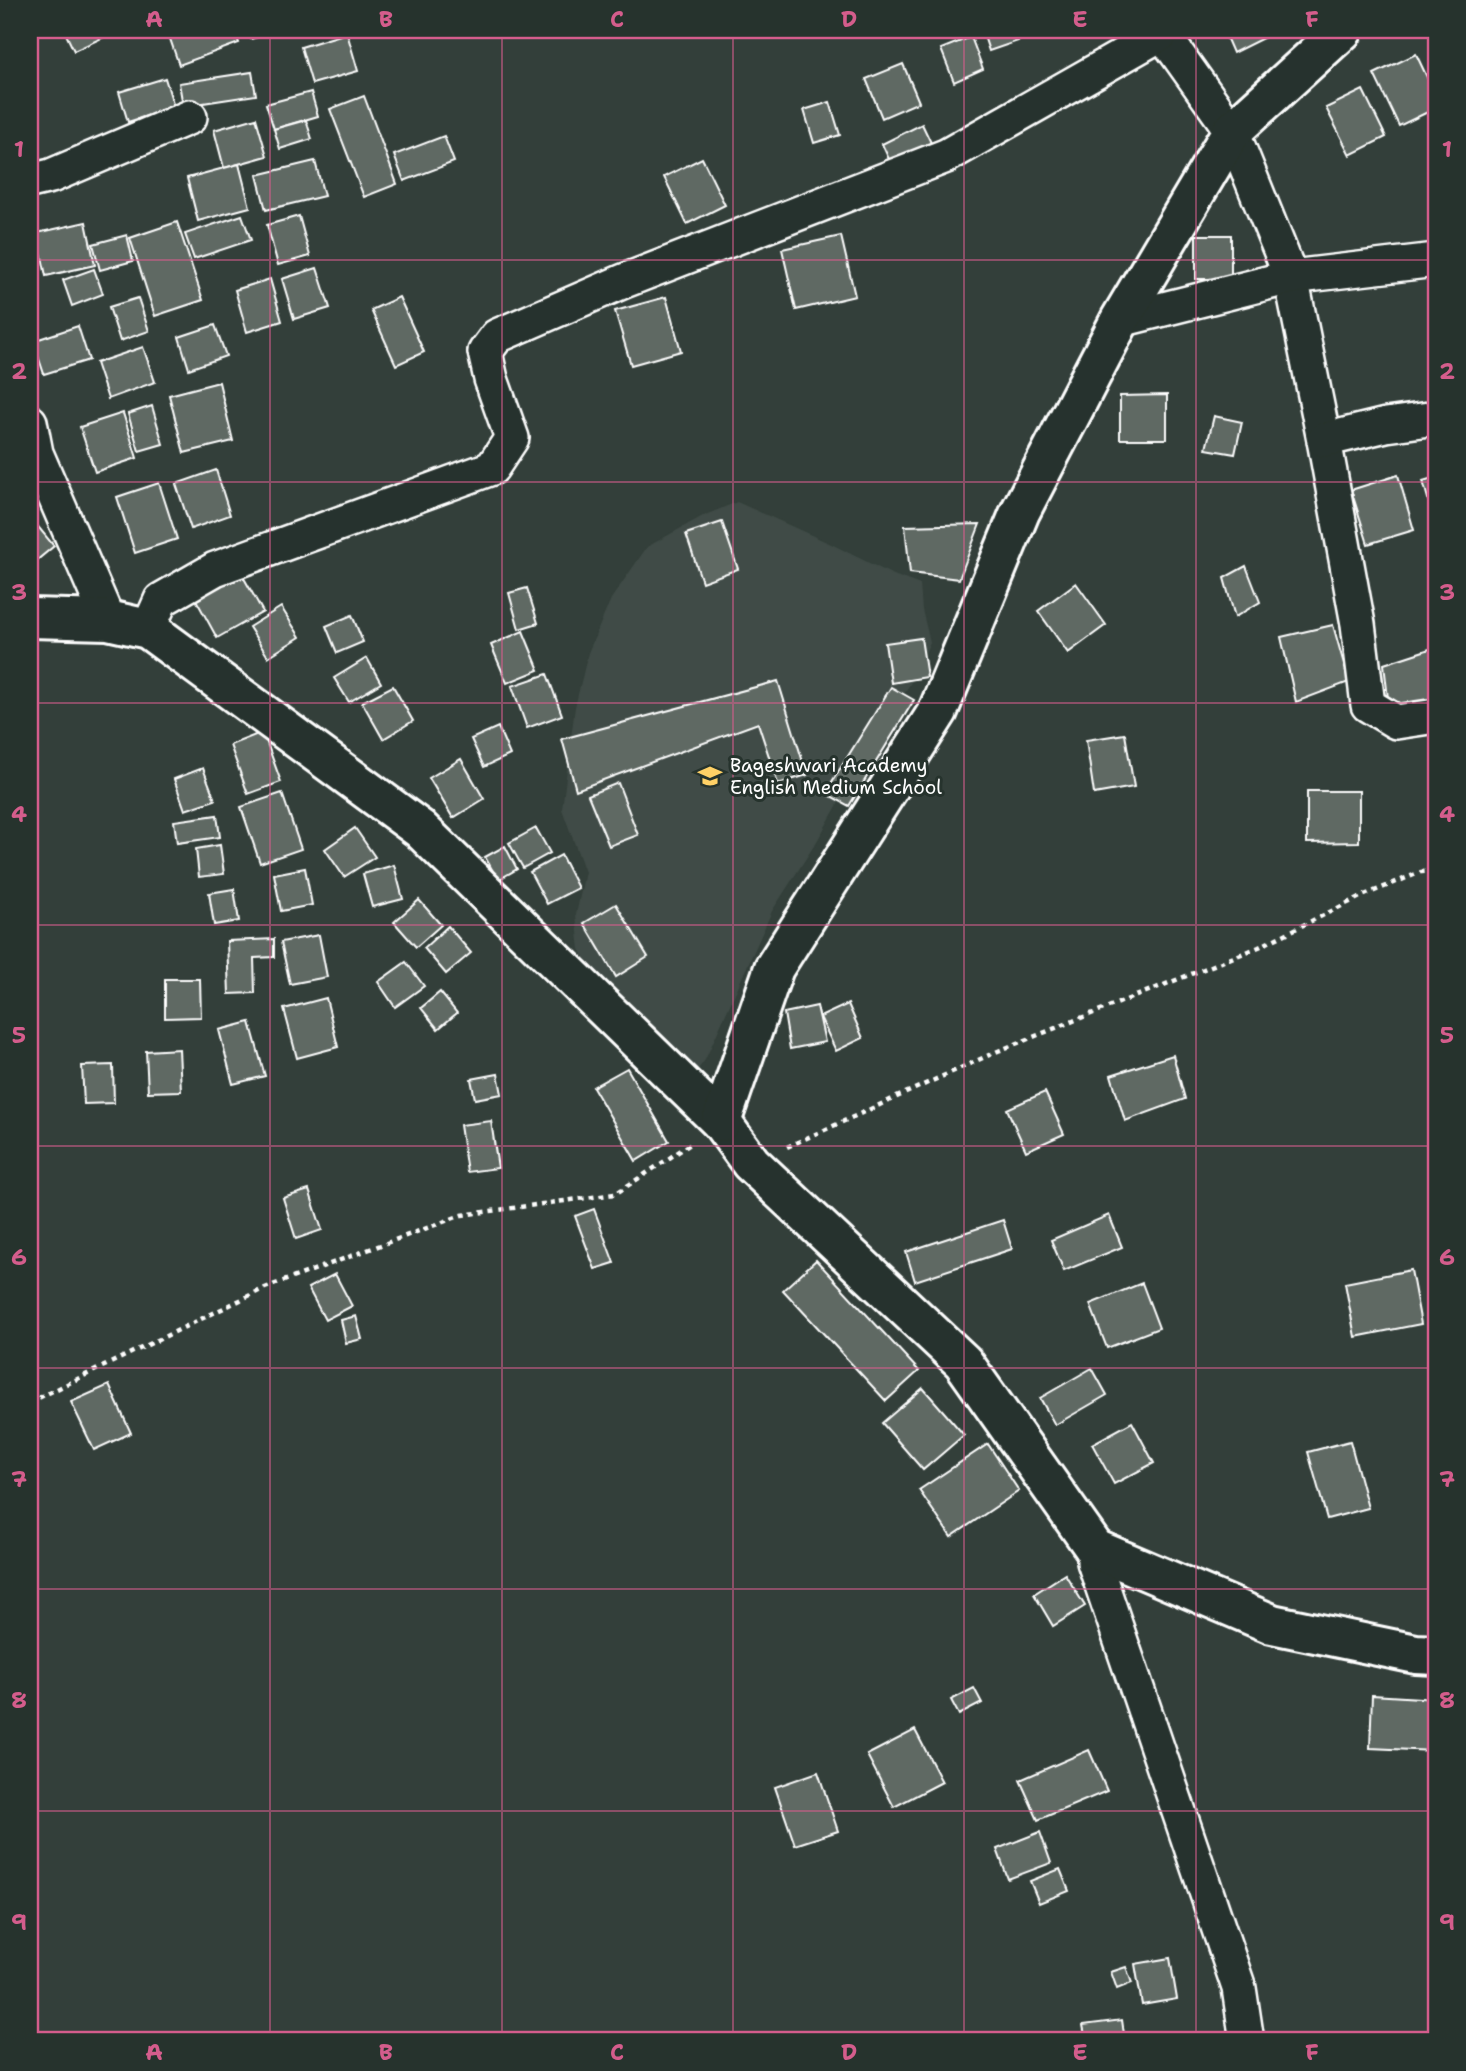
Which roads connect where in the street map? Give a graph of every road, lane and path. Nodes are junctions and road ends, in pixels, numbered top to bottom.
1 (1343, 30) edge
2 (1161, 32) edge
3 (190, 117) dead end
4 (1232, 131) junction
5 (30, 181) edge
6 (1436, 260) edge
7 (1291, 277) junction
8 (1120, 320) junction
9 (1436, 418) edge
10 (30, 422) edge
11 (1324, 440) junction
12 (30, 618) edge
13 (108, 620) junction
14 (148, 629) junction
15 (1436, 716) edge
16 (1436, 872) edge
17 (720, 1122) junction
18 (751, 1163) junction
19 (30, 1402) edge
20 (1095, 1549) junction
21 (1436, 1655) edge
22 (1247, 2041) edge

1 - 4 street
2 - 4 street
2 - 14 street
3 - 5 street
4 - 7 street
4 - 8 street
6 - 7 street
7 - 8 street
7 - 11 street
8 - 17 street
9 - 11 street
10 - 13 street
11 - 15 street
12 - 13 street
13 - 14 street
14 - 17 street
16 - 18 path
17 - 18 street
17 - 19 path
18 - 20 street
20 - 21 street
20 - 22 street

